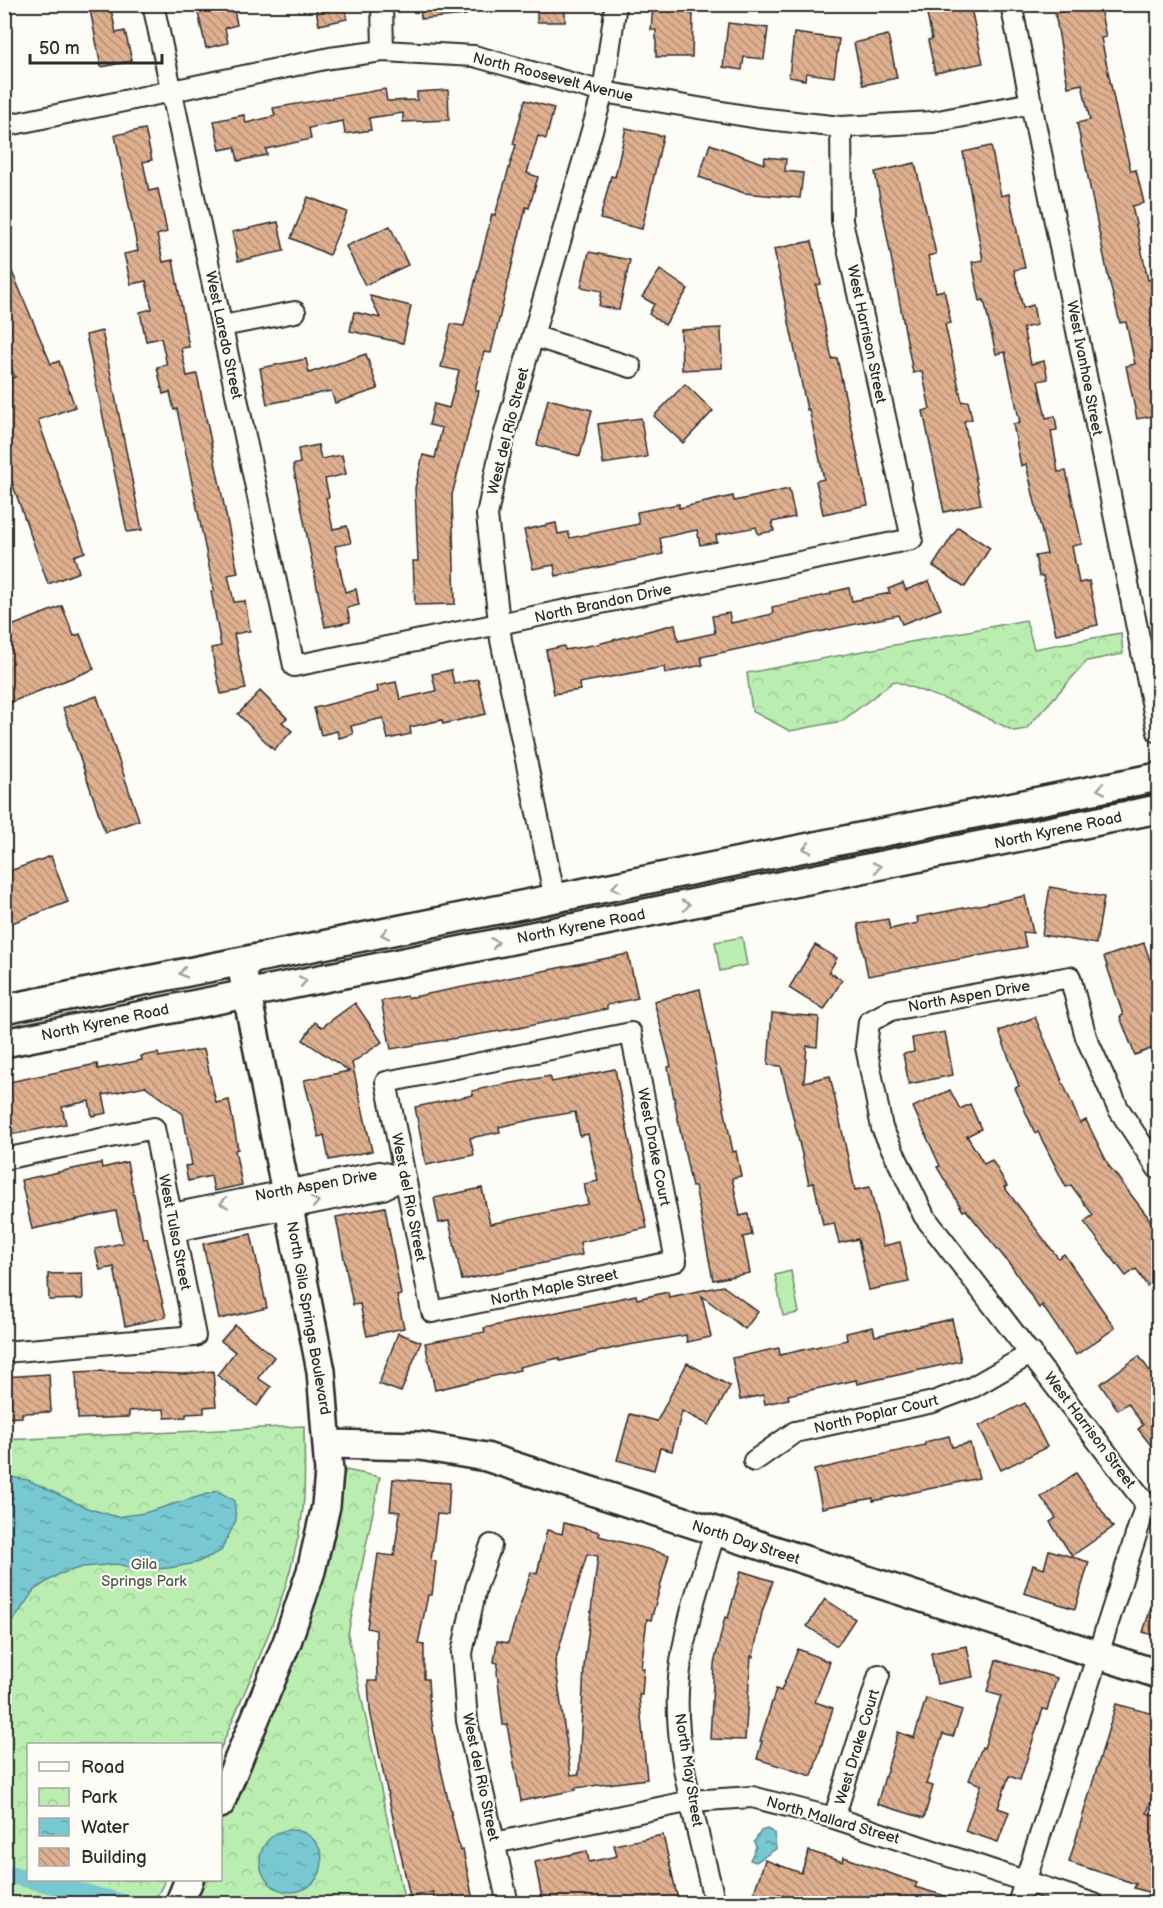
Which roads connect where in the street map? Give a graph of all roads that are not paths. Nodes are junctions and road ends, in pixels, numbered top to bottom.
1 (153, 4) edge
2 (382, 4) edge
3 (616, 4) edge
4 (1011, 4) edge
5 (382, 51) junction
6 (170, 90) junction
7 (603, 92) junction
8 (1032, 103) junction
9 (4, 126) edge
10 (841, 127) junction
11 (295, 312) dead end
12 (222, 326) junction
13 (533, 336) junction
14 (631, 367) dead end
15 (912, 539) joint
16 (498, 624) junction
17 (294, 666) joint
18 (1158, 732) edge
19 (1158, 777) edge
20 (1158, 809) edge
21 (555, 899) junction
22 (240, 961) junction
23 (246, 992) junction
24 (4, 1009) edge
25 (869, 1022) joint
26 (631, 1033) joint
27 (4, 1043) edge
28 (4, 1159) edge
29 (1158, 1169) edge
30 (405, 1178) junction
31 (288, 1198) junction
32 (174, 1222) junction
33 (676, 1261) joint
34 (432, 1312) joint
35 (4, 1352) edge
36 (1032, 1353) junction
37 (328, 1444) junction
38 (754, 1461) dead end
39 (715, 1532) junction
40 (491, 1545) dead end
41 (1099, 1655) junction
42 (1158, 1674) edge
43 (879, 1675) dead end
44 (222, 1799) edge
45 (691, 1801) junction
46 (834, 1818) junction
47 (495, 1843) junction
48 (189, 1881) edge
49 (1026, 1881) junction
50 (179, 1904) edge
51 (508, 1904) edge
52 (715, 1904) edge
53 (1018, 1904) edge
54 (1094, 1904) edge

1 - 6 street, West Laredo Street
2 - 5 street
3 - 7 street, West del Rio Street
4 - 8 street, West Ivanhoe Street
5 - 6 street, North Roosevelt Avenue
5 - 7 street, North Roosevelt Avenue
6 - 9 street, North Roosevelt Avenue
6 - 12 street, West Laredo Street
7 - 10 street, North Roosevelt Avenue
7 - 13 street, West del Rio Street
8 - 10 street, North Roosevelt Avenue
8 - 18 street, West Ivanhoe Street
10 - 15 street, West Harrison Street
11 - 12 street
12 - 17 street, West Laredo Street
13 - 14 street
13 - 16 street, West del Rio Street
15 - 16 street, North Brandon Drive
16 - 17 street, North Brandon Drive
16 - 21 street, West del Rio Street
19 -> 21 main road, North Kyrene Road
23 -> 20 main road, North Kyrene Road
21 -> 22 main road, North Kyrene Road
22 - 23 main road, North Gila Springs Boulevard
22 -> 24 main road, North Kyrene Road
23 - 27 main road, North Kyrene Road
23 - 31 main road, North Gila Springs Boulevard
25 - 29 street, North Aspen Drive
25 - 36 street, West Harrison Street
26 - 30 street, West del Rio Street
26 - 33 street, West Drake Court
28 - 32 street, West Tulsa Street
30 - 31 street, North Aspen Drive
30 - 34 street, West del Rio Street
31 - 32 street, North Aspen Drive
31 - 37 main road, North Gila Springs Boulevard
32 - 35 street, West Tulsa Street
33 - 34 street, North Maple Street
36 - 38 street, North Poplar Court
36 - 41 street, West Harrison Street
37 - 39 main road, North Day Street
37 - 44 main road, North Gila Springs Boulevard
39 - 41 main road, North Day Street
39 - 45 street, North May Street
40 - 47 street, West del Rio Street
41 - 42 main road, North Day Street
41 - 49 street, West Harrison Street
43 - 46 street, West Drake Court
45 - 46 street, North Mallard Street
45 - 47 street, North Mallard Street
45 - 52 street, North May Street
46 - 49 street, North Mallard Street
47 - 51 street, West del Rio Street
48 - 50 main road
49 - 53 street, West Harrison Street
49 - 54 street, North Mallard Street

